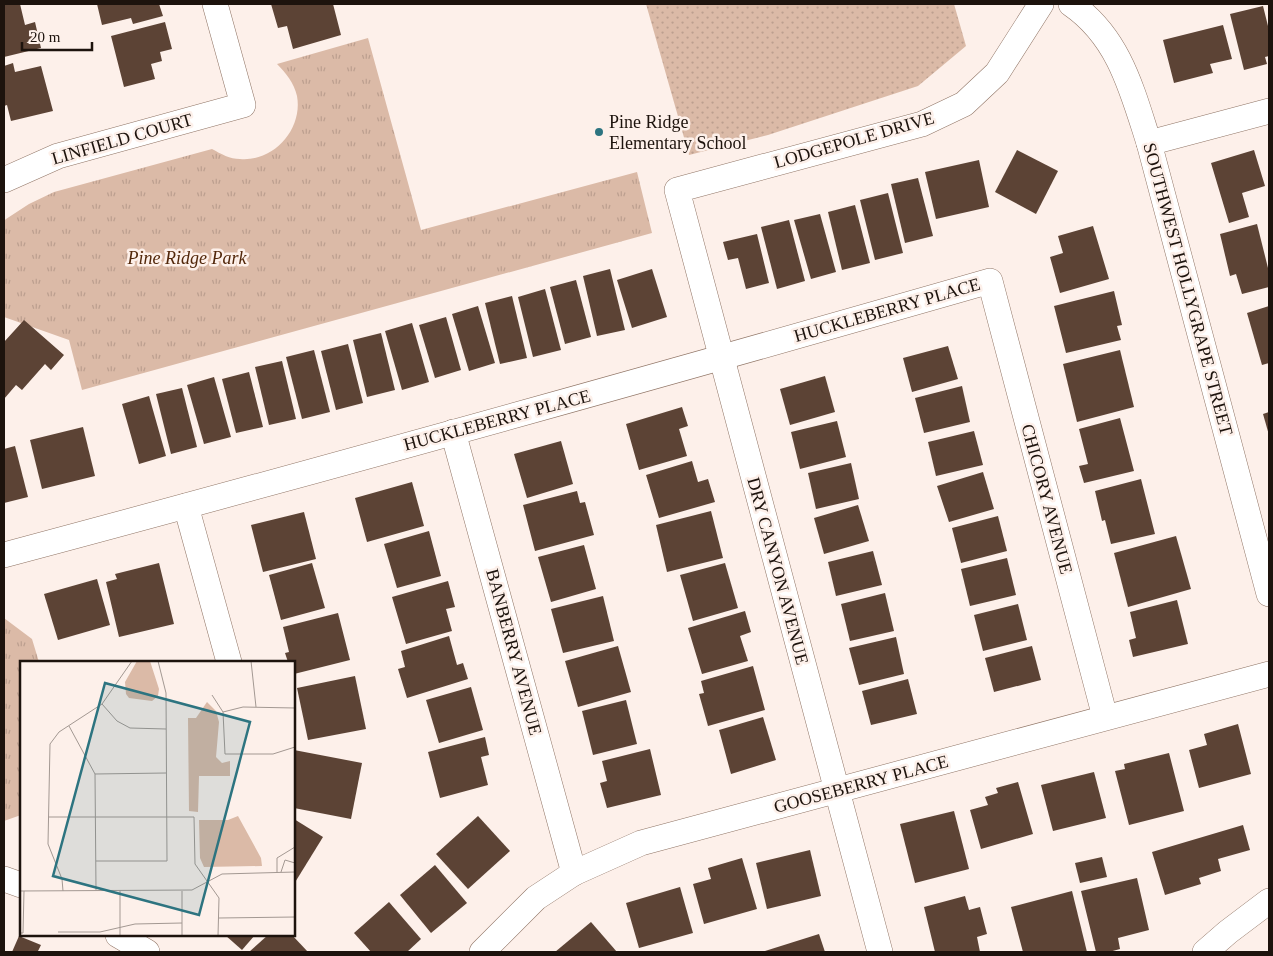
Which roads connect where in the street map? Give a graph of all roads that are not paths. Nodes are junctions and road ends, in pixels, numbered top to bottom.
1 (215, 4) edge
2 (1041, 4) edge
3 (1071, 4) edge
4 (1269, 111) edge
5 (1149, 143) junction
6 (4, 180) edge
7 (677, 190) joint
8 (990, 281) joint
9 (721, 358) junction
10 (453, 432) junction
11 (186, 506) junction
12 (1260, 521) edge
13 (4, 554) edge
14 (1269, 594) edge
15 (229, 661) edge
16 (1269, 674) edge
17 (1105, 717) junction
18 (837, 791) junction
19 (574, 872) junction
20 (4, 879) edge
21 (20, 885) edge
22 (1269, 901) edge
23 (482, 952) edge
24 (880, 952) edge
25 (1206, 952) edge

1 - 6 street, LINFIELD COURT
2 - 7 street, LODGEPOLE DRIVE
3 - 5 street, SOUTHWEST HOLLYGRAPE STREET
4 - 5 street
5 - 12 street, SOUTHWEST HOLLYGRAPE STREET
7 - 9 street, DRY CANYON AVENUE
8 - 9 street, HUCKLEBERRY PLACE
8 - 17 street, CHICORY AVENUE
9 - 10 street, HUCKLEBERRY PLACE
9 - 18 street, DRY CANYON AVENUE
10 - 11 street, HUCKLEBERRY PLACE
10 - 19 street, BANBERRY AVENUE
11 - 13 street, HUCKLEBERRY PLACE
11 - 15 street
12 - 14 street, SOUTHWEST HOLLYGRAPE STREET
16 - 17 street, GOOSEBERRY PLACE
17 - 18 street, GOOSEBERRY PLACE
18 - 19 street, GOOSEBERRY PLACE
18 - 24 street, DRY CANYON AVENUE
19 - 23 street, GOOSEBERRY PLACE
20 - 21 street
22 - 25 street

